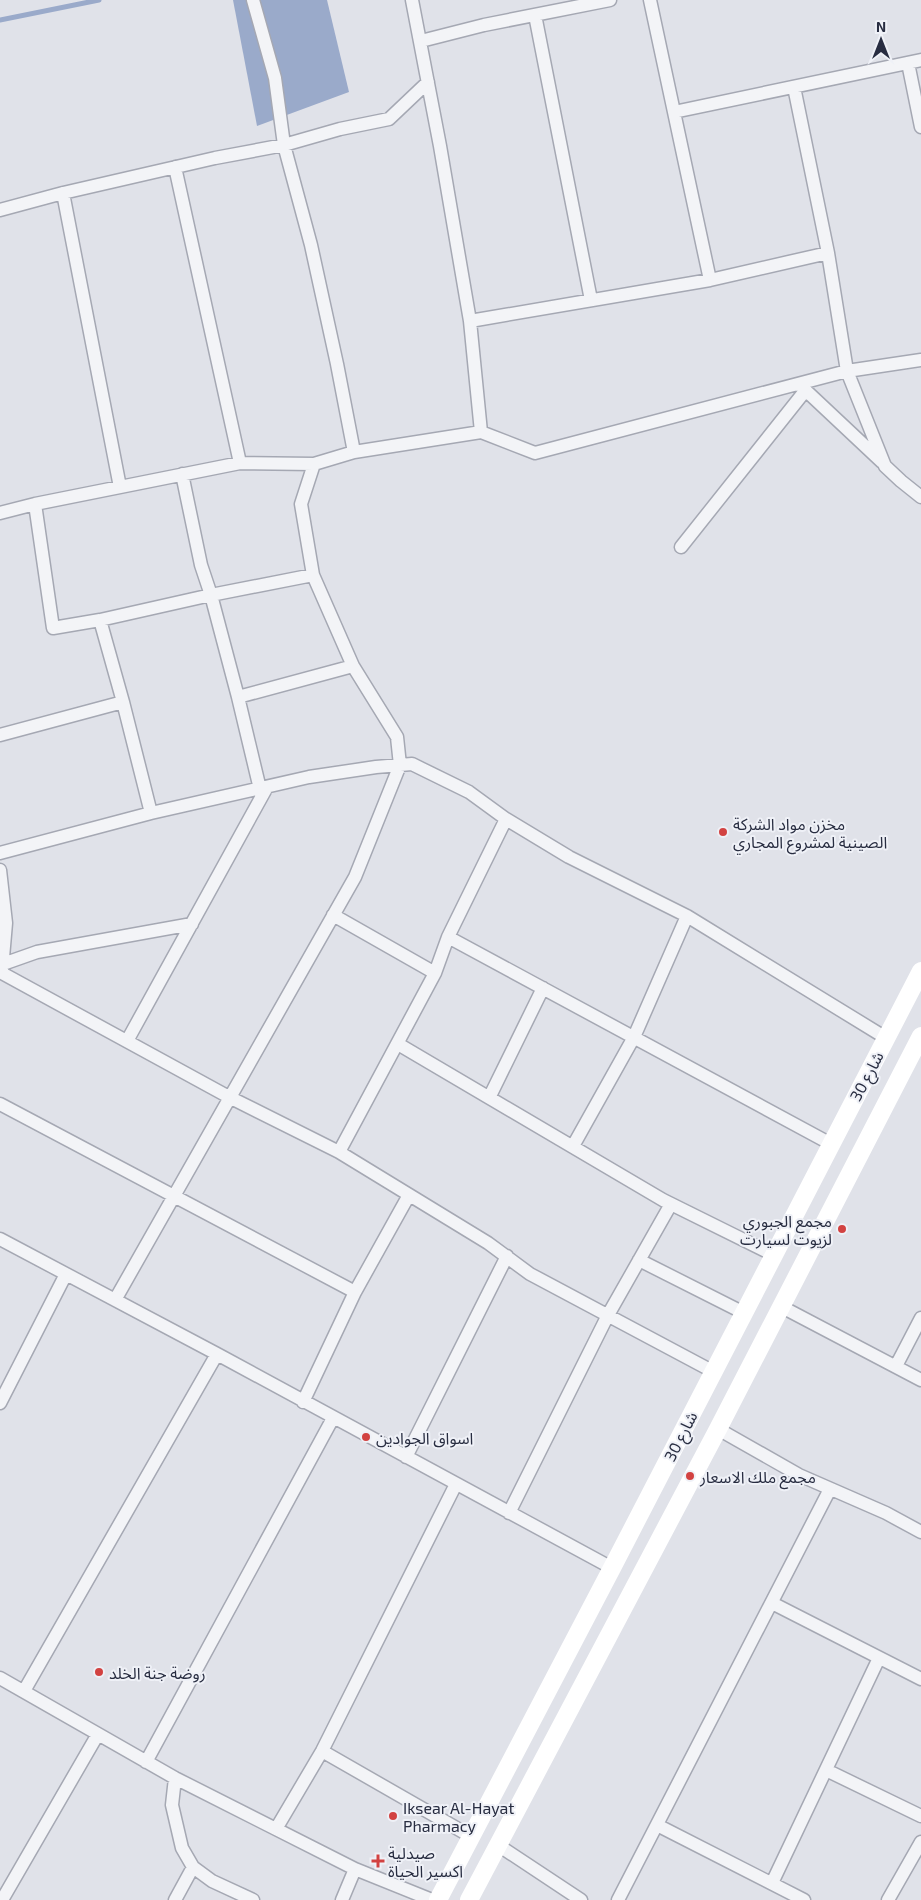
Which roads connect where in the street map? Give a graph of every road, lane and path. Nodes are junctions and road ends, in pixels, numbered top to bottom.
1 (253, 0) edge
2 (412, 0) edge
3 (610, 0) edge
4 (650, 0) edge
5 (535, 15) junction
6 (421, 41) junction
7 (921, 60) edge
8 (908, 62) junction
9 (428, 82) junction
10 (794, 87) junction
11 (674, 112) junction
12 (921, 127) edge
13 (284, 145) junction
14 (175, 167) junction
15 (63, 193) junction
16 (0, 210) edge
17 (828, 253) junction
18 (710, 280) junction
19 (591, 300) junction
20 (470, 321) junction
21 (921, 360) edge
22 (847, 371) junction
23 (801, 387) junction
24 (481, 432) junction
25 (354, 452) junction
26 (240, 463) junction
27 (314, 464) junction
28 (885, 466) junction
29 (182, 474) junction
30 (120, 487) junction
31 (921, 497) edge
32 (35, 504) junction
33 (0, 513) edge
34 (682, 547) dead end
35 (313, 575) junction
36 (211, 595) junction
37 (100, 620) junction
38 (353, 666) junction
39 (238, 697) junction
40 (123, 702) junction
41 (0, 736) edge
42 (400, 765) junction
43 (264, 788) junction
44 (151, 813) junction
45 (506, 819) junction
46 (0, 853) edge
47 (0, 870) edge
48 (332, 915) junction
49 (687, 916) junction
50 (192, 924) junction
51 (448, 937) junction
52 (921, 971) edge
53 (1, 972) edge
54 (435, 973) junction
55 (543, 988) junction
56 (921, 1036) edge
57 (634, 1037) junction
58 (886, 1038) junction
59 (126, 1041) junction
60 (398, 1044) junction
61 (229, 1096) junction
62 (490, 1096) junction
63 (0, 1104) edge
64 (831, 1144) junction
65 (573, 1146) junction
66 (339, 1152) junction
67 (409, 1194) junction
68 (175, 1196) junction
69 (671, 1204) junction
70 (0, 1239) edge
71 (774, 1255) junction
72 (506, 1256) junction
73 (639, 1260) junction
74 (66, 1274) junction
75 (355, 1292) junction
76 (115, 1300) junction
77 (782, 1306) junction
78 (744, 1313) junction
79 (608, 1316) junction
80 (921, 1318) edge
81 (217, 1354) junction
82 (896, 1366) junction
83 (714, 1372) junction
84 (921, 1380) edge
85 (303, 1402) junction
86 (0, 1403) edge
87 (333, 1418) junction
88 (718, 1429) junction
89 (406, 1458) junction
90 (456, 1484) junction
91 (830, 1489) junction
92 (509, 1513) junction
93 (921, 1532) edge
94 (612, 1568) junction
95 (772, 1603) junction
96 (879, 1658) junction
97 (0, 1678) edge
98 (921, 1679) edge
99 (24, 1691) junction
100 (98, 1734) junction
101 (322, 1752) junction
102 (146, 1762) junction
103 (826, 1770) junction
104 (175, 1778) junction
105 (921, 1816) edge
106 (657, 1825) junction
107 (276, 1829) junction
108 (472, 1837) junction
109 (921, 1842) edge
110 (498, 1845) junction
111 (456, 1866) junction
112 (193, 1867) junction
113 (355, 1869) junction
114 (481, 1878) junction
115 (772, 1883) junction
116 (2, 1900) edge
117 (175, 1900) edge
118 (252, 1900) edge
119 (342, 1900) edge
120 (432, 1900) edge
121 (438, 1900) edge
122 (469, 1900) edge
123 (580, 1900) edge
124 (618, 1900) edge
125 (804, 1900) edge
126 (888, 1900) edge

1 - 13 street
2 - 6 street
3 - 5 street
4 - 11 street
5 - 6 street
5 - 19 street
6 - 9 street
7 - 8 street
8 - 10 street
8 - 12 street
9 - 13 street
9 - 20 street
10 - 11 street
10 - 17 street
11 - 18 street
13 - 14 street
13 - 25 street
14 - 15 street
14 - 26 street
15 - 16 street
15 - 30 street
17 - 18 street
17 - 22 street
18 - 19 street
19 - 20 street
20 - 24 street
21 - 22 street
22 - 23 street
22 - 28 street
23 - 24 street
23 - 28 street
23 - 34 street
24 - 25 street
25 - 27 street
26 - 27 street
26 - 29 street
27 - 35 street
28 - 31 street
29 - 30 street
29 - 36 street
30 - 32 street
32 - 33 street
32 - 37 street
35 - 36 street
35 - 38 street
36 - 37 street
36 - 39 street
37 - 40 street
38 - 39 street
38 - 42 street
39 - 43 street
40 - 41 street
40 - 44 street
42 - 43 street
42 - 45 street
42 - 48 street
43 - 44 street
43 - 50 street
44 - 46 street
45 - 49 street
45 - 51 street
47 - 53 street
48 - 54 street
48 - 61 street
49 - 57 street
49 - 58 street
50 - 53 street
50 - 59 street
51 - 54 street
51 - 55 street
52 - 58 street, شارع 30
53 - 59 street
54 - 60 street
55 - 57 street
55 - 62 street
56 - 77 street, شارع 30
57 - 64 street
57 - 65 street
58 - 64 street, شارع 30
59 - 61 street
60 - 62 street
60 - 66 street
61 - 66 street
61 - 68 street
62 - 65 street
63 - 68 street
64 - 71 street, شارع 30
65 - 69 street
66 - 67 street
67 - 72 street
67 - 75 street
68 - 75 street
68 - 76 street
69 - 71 street
69 - 73 street
70 - 74 street
71 - 78 street, شارع 30
72 - 79 street
72 - 89 street
73 - 78 street
73 - 79 street
74 - 76 street
74 - 86 street
75 - 85 street
76 - 81 street
77 - 82 street
77 - 88 street, شارع 30
78 - 83 street, شارع 30
79 - 83 street
79 - 92 street
80 - 82 street
81 - 85 street
81 - 99 street
82 - 84 street
83 - 94 street, شارع 30
85 - 87 street
87 - 89 street
87 - 102 street
88 - 91 street
88 - 110 street, شارع 30
89 - 90 street
90 - 92 street
90 - 101 street
91 - 93 street
91 - 95 street
92 - 94 street
94 - 108 street, شارع 30
95 - 96 street
95 - 106 street
96 - 98 street
96 - 103 street
97 - 99 street
99 - 100 street
100 - 102 street
100 - 116 street
101 - 107 street
101 - 108 street
102 - 104 street
103 - 105 street
103 - 115 street
104 - 107 street
104 - 112 street
106 - 115 street
106 - 124 street
107 - 113 street
108 - 111 street, شارع 30
109 - 126 street
110 - 114 street, شارع 30
110 - 123 street
111 - 114 street
111 - 121 street, شارع 30
112 - 117 street
112 - 118 street
113 - 119 street
113 - 120 street
114 - 122 street, شارع 30
115 - 125 street

